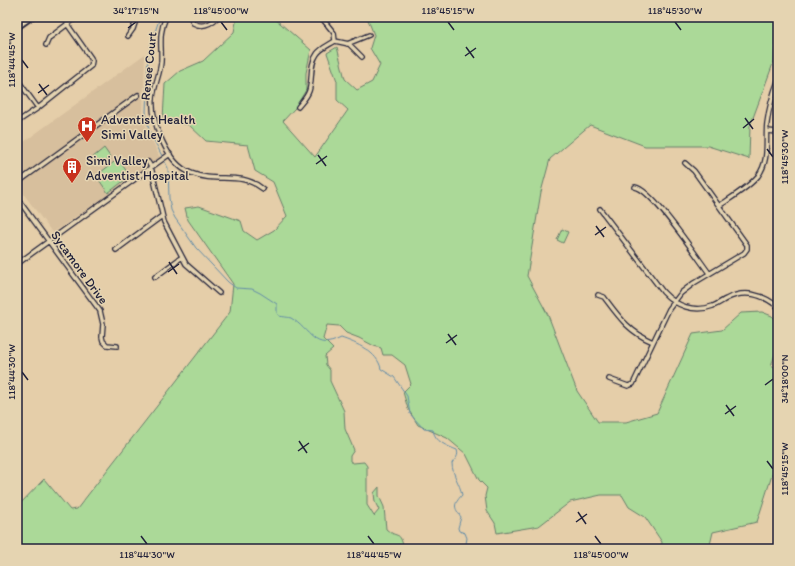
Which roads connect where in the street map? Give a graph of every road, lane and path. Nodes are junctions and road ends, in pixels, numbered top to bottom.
1 (32, 17) edge
2 (77, 17) edge
3 (137, 17) edge
4 (166, 17) edge
5 (218, 17) edge
6 (321, 17) edge
7 (192, 19) edge
8 (67, 24) junction
9 (17, 27) edge
10 (369, 35) dead end
11 (128, 36) dead end
12 (335, 42) junction
13 (347, 44) junction
14 (46, 45) dead end
15 (362, 57) dead end
16 (17, 79) edge
17 (778, 81) edge
18 (138, 95) dead end
19 (298, 107) dead end
20 (38, 108) junction
21 (17, 122) edge
22 (766, 131) junction
23 (778, 132) edge
24 (170, 155) junction
25 (148, 162) dead end
26 (685, 163) dead end
27 (151, 167) junction
28 (17, 183) edge
29 (635, 187) dead end
30 (264, 189) dead end
31 (17, 198) edge
32 (719, 206) junction
33 (600, 209) dead end
34 (162, 216) junction
35 (49, 241) junction
36 (116, 250) dead end
37 (182, 257) junction
38 (17, 264) edge
39 (709, 273) junction
40 (155, 277) dead end
41 (219, 293) dead end
42 (598, 295) dead end
43 (674, 301) junction
44 (778, 306) edge
45 (653, 342) junction
46 (117, 346) dead end
47 (609, 379) dead end

1 - 9 main road
2 - 8 street
3 - 11 street
4 - 24 street, Renee Court
5 - 7 street
6 - 12 street
8 - 14 street
8 - 20 street
10 - 13 street
12 - 13 street
12 - 19 street
13 - 15 street
16 - 20 street
17 - 22 street
18 - 28 street
20 - 21 street
22 - 23 street
22 - 32 street
24 - 27 street
24 - 30 street, Renee Court
25 - 27 street
26 - 32 street
27 - 34 street
27 - 35 street
29 - 39 street
31 - 35 street, Sycamore Drive
32 - 39 street
33 - 43 street
34 - 36 street
34 - 37 street
35 - 38 street
35 - 46 street, Sycamore Drive
37 - 40 street
37 - 41 street
39 - 43 street
42 - 45 street
43 - 44 street
43 - 45 street
45 - 47 street

